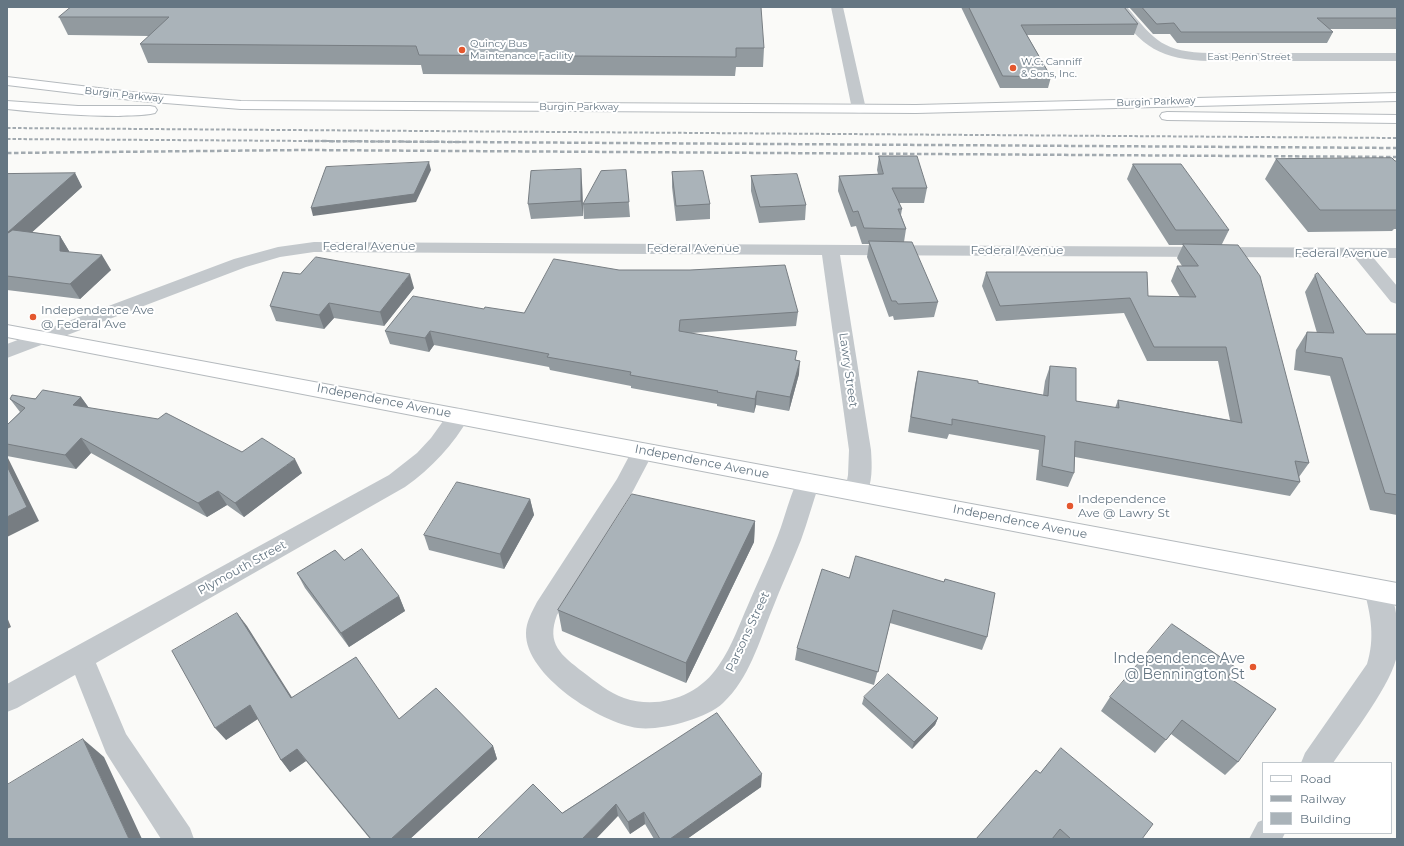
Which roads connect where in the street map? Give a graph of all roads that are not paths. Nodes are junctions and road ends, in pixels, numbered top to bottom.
1 (837, 7) edge
2 (1120, 7) edge
3 (1397, 57) edge
4 (7, 81) edge
5 (1397, 97) edge
6 (241, 104) junction
7 (7, 105) edge
8 (859, 109) junction
9 (916, 109) junction
10 (1397, 119) edge
11 (830, 249) junction
12 (1360, 253) junction
13 (1397, 253) edge
14 (1397, 298) edge
15 (7, 331) edge
16 (43, 337) junction
17 (7, 351) edge
18 (459, 416) junction
19 (643, 451) junction
20 (808, 482) junction
21 (857, 491) junction
22 (1387, 592) edge
23 (81, 657) junction
24 (7, 699) edge
25 (1317, 762) edge
26 (179, 839) edge

1 - 8 lane
2 - 3 street, East Penn Street
4 - 6 main road, Burgin Parkway
5 - 9 main road, Burgin Parkway
6 - 7 main road, Burgin Parkway
6 - 8 main road, Burgin Parkway
8 - 9 main road, Burgin Parkway
9 - 10 main road, Burgin Parkway
11 - 12 street, Federal Avenue
11 - 16 street, Federal Avenue
11 - 21 street, Lawry Street
12 - 13 street, Federal Avenue
12 - 14 lane
15 - 16 main road, Independence Avenue
16 - 17 street, Federal Avenue
16 - 18 main road, Independence Avenue
18 - 19 main road, Independence Avenue
18 - 23 street, Plymouth Street
19 - 20 main road, Independence Avenue
19 - 20 street, Parsons Street
20 - 21 main road, Independence Avenue
21 - 22 main road, Independence Avenue
22 - 25 street
23 - 24 street, Plymouth Street
23 - 26 lane

